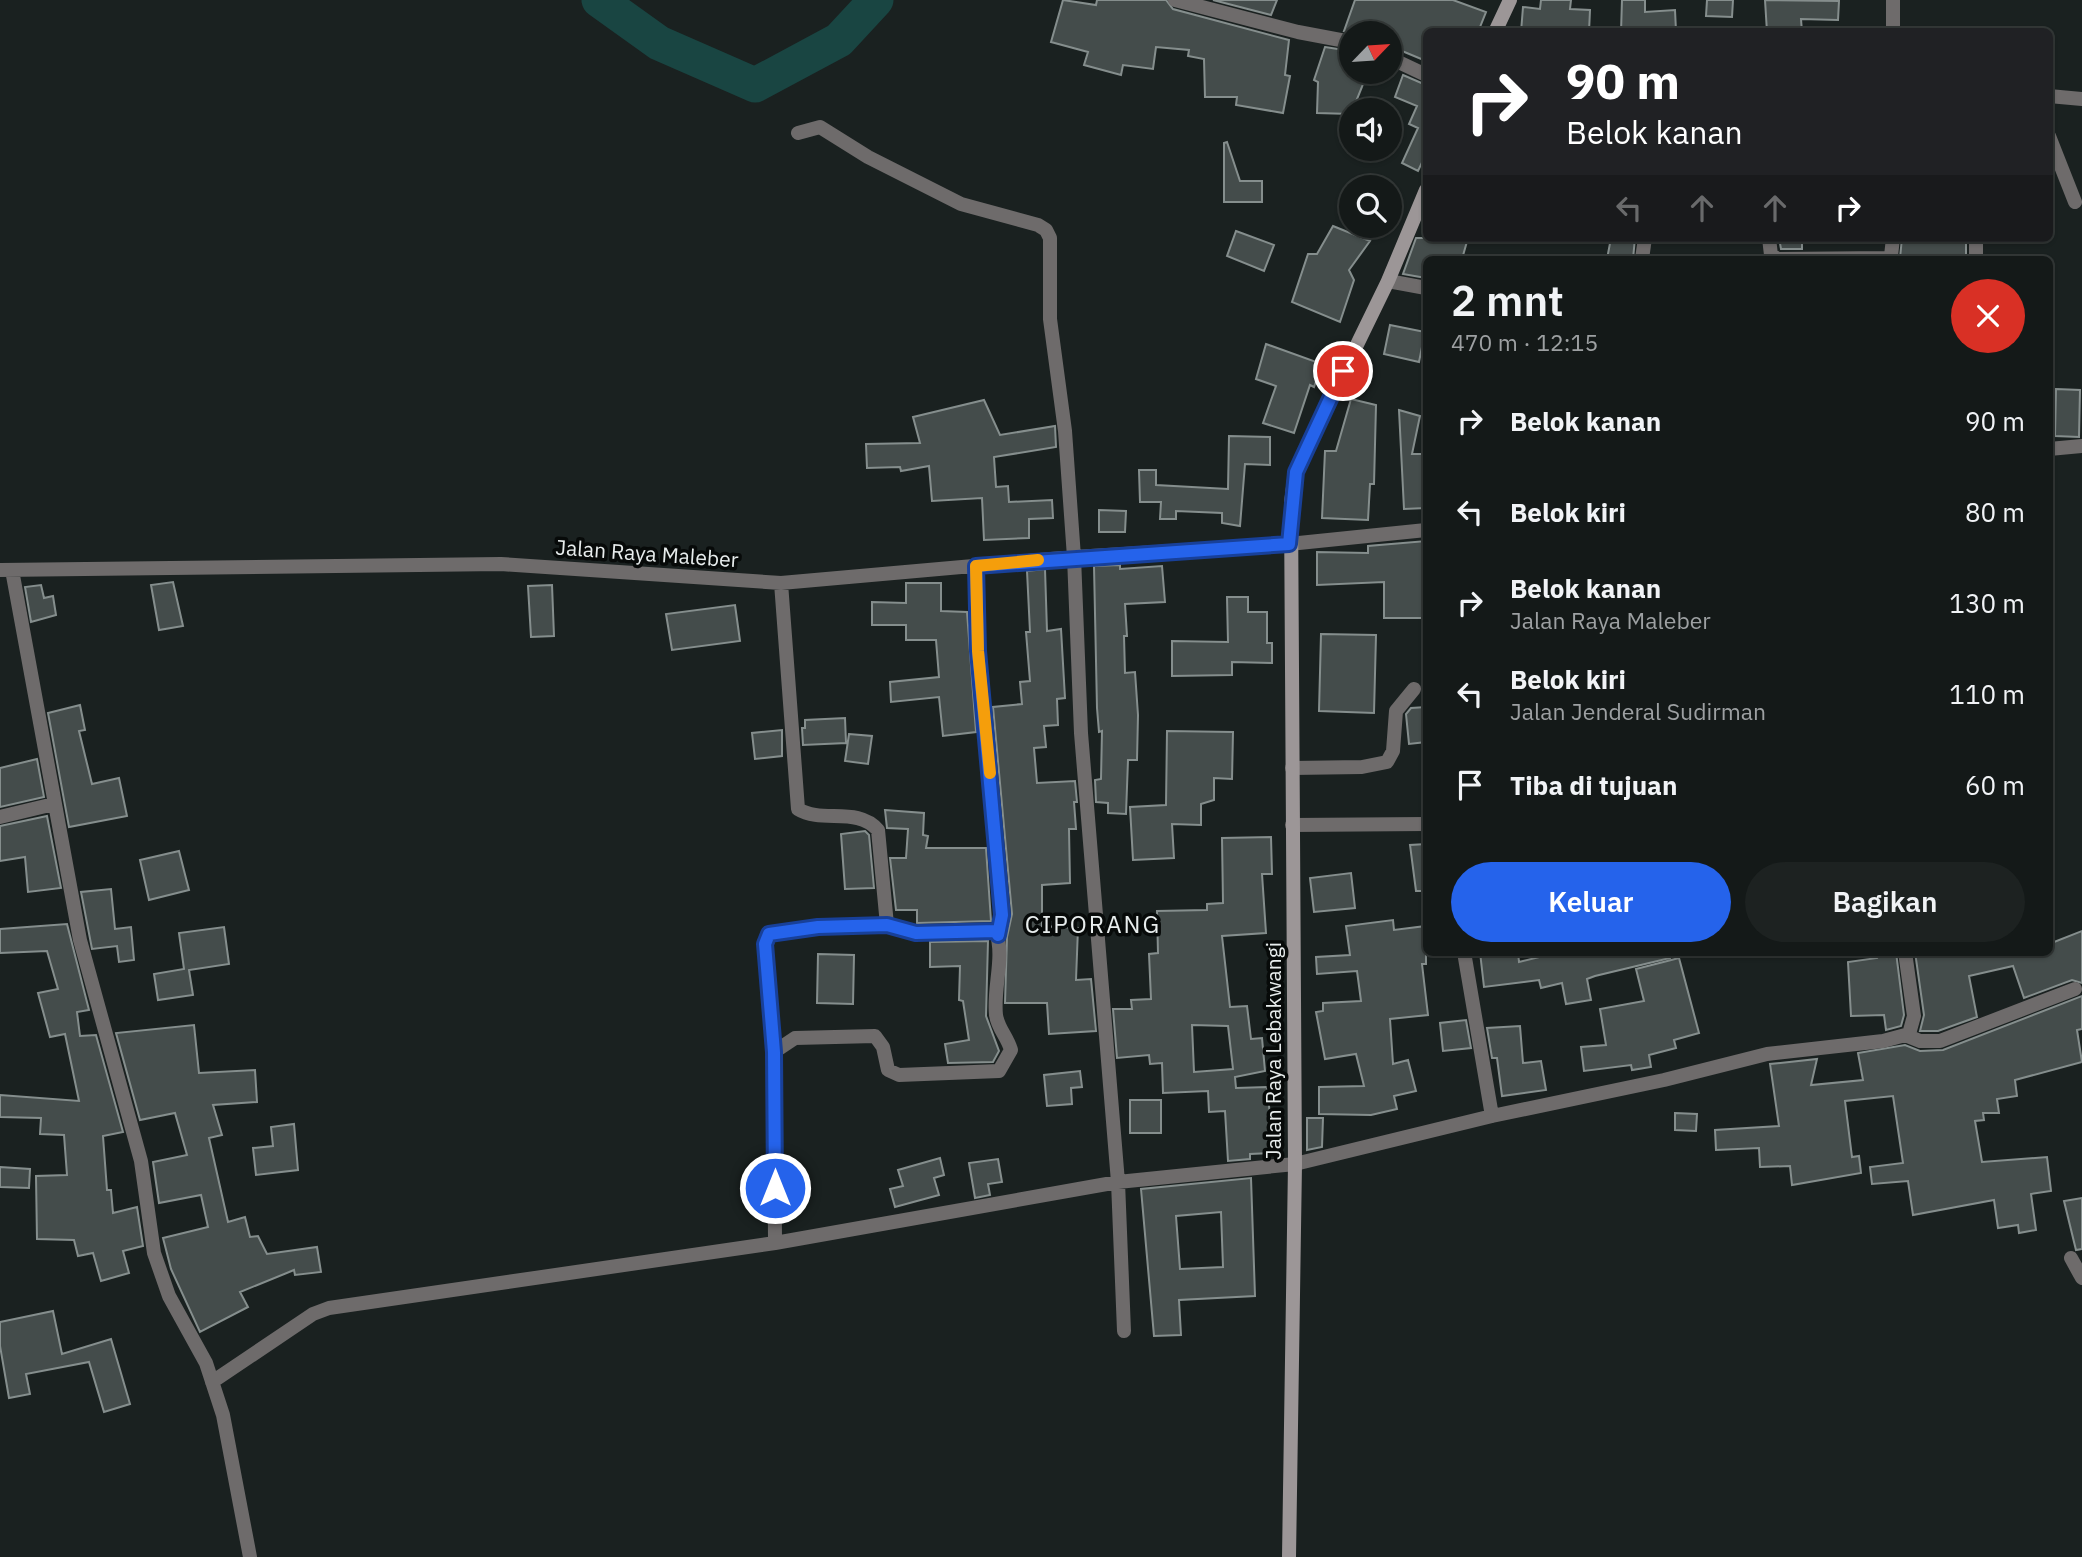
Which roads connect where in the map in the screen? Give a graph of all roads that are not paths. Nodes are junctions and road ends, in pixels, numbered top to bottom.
1 (1175, 0) edge
2 (1510, 0) edge
3 (1893, 0) edge
4 (1498, 28) edge
5 (1893, 28) edge
6 (1339, 40) edge
7 (1402, 64) edge
8 (1423, 74) edge
9 (2053, 96) edge
10 (2082, 99) edge
11 (798, 133) dead end
12 (2053, 146) edge
13 (1423, 197) edge
14 (2075, 202) dead end
15 (1388, 281) junction
16 (1423, 287) edge
17 (2082, 446) edge
18 (2053, 449) edge
19 (1423, 530) edge
20 (1289, 544) junction
21 (1074, 556) junction
22 (976, 566) junction
23 (6, 570) edge
24 (781, 583) junction
25 (1414, 689) dead end
26 (1292, 768) junction
27 (54, 804) junction
28 (0, 817) edge
29 (1423, 824) edge
30 (1292, 825) junction
31 (887, 925) junction
32 (998, 935) junction
33 (1465, 956) edge
34 (1906, 956) edge
35 (2075, 989) dead end
36 (1905, 1035) junction
37 (774, 1052) junction
38 (1492, 1116) junction
39 (1295, 1164) junction
40 (1118, 1182) junction
41 (775, 1243) junction
42 (2071, 1258) dead end
43 (2082, 1278) edge
44 (1124, 1331) dead end
45 (212, 1382) junction
46 (250, 1557) edge
47 (1289, 1557) edge

1 - 6 street
2 - 4 main road
3 - 5 street
7 - 8 street
9 - 10 street
11 - 21 street
12 - 14 street
13 - 15 main road, Jalan Raya Lebakwangi
15 - 16 street
15 - 20 main road, Jalan Raya Lebakwangi
17 - 18 street
19 - 20 street, Jalan Raya Maleber
20 - 21 street, Jalan Raya Maleber
20 - 26 main road, Jalan Raya Lebakwangi
21 - 22 street, Jalan Raya Maleber
21 - 40 street
22 - 24 street, Jalan Raya Maleber
22 - 32 street
23 - 24 street, Jalan Raya Maleber
23 - 27 street
24 - 31 street
25 - 26 street
26 - 30 main road, Jalan Raya Lebakwangi
27 - 28 street
27 - 45 street
29 - 30 street
30 - 39 main road, Jalan Raya Lebakwangi
31 - 32 street
31 - 37 street
32 - 37 street
33 - 38 street
34 - 36 street
35 - 36 street
36 - 38 street
37 - 41 street
38 - 39 street
39 - 40 street
39 - 47 main road, Jalan Raya Lebakwangi
40 - 41 street
40 - 44 street
41 - 45 street
42 - 43 street
45 - 46 street

